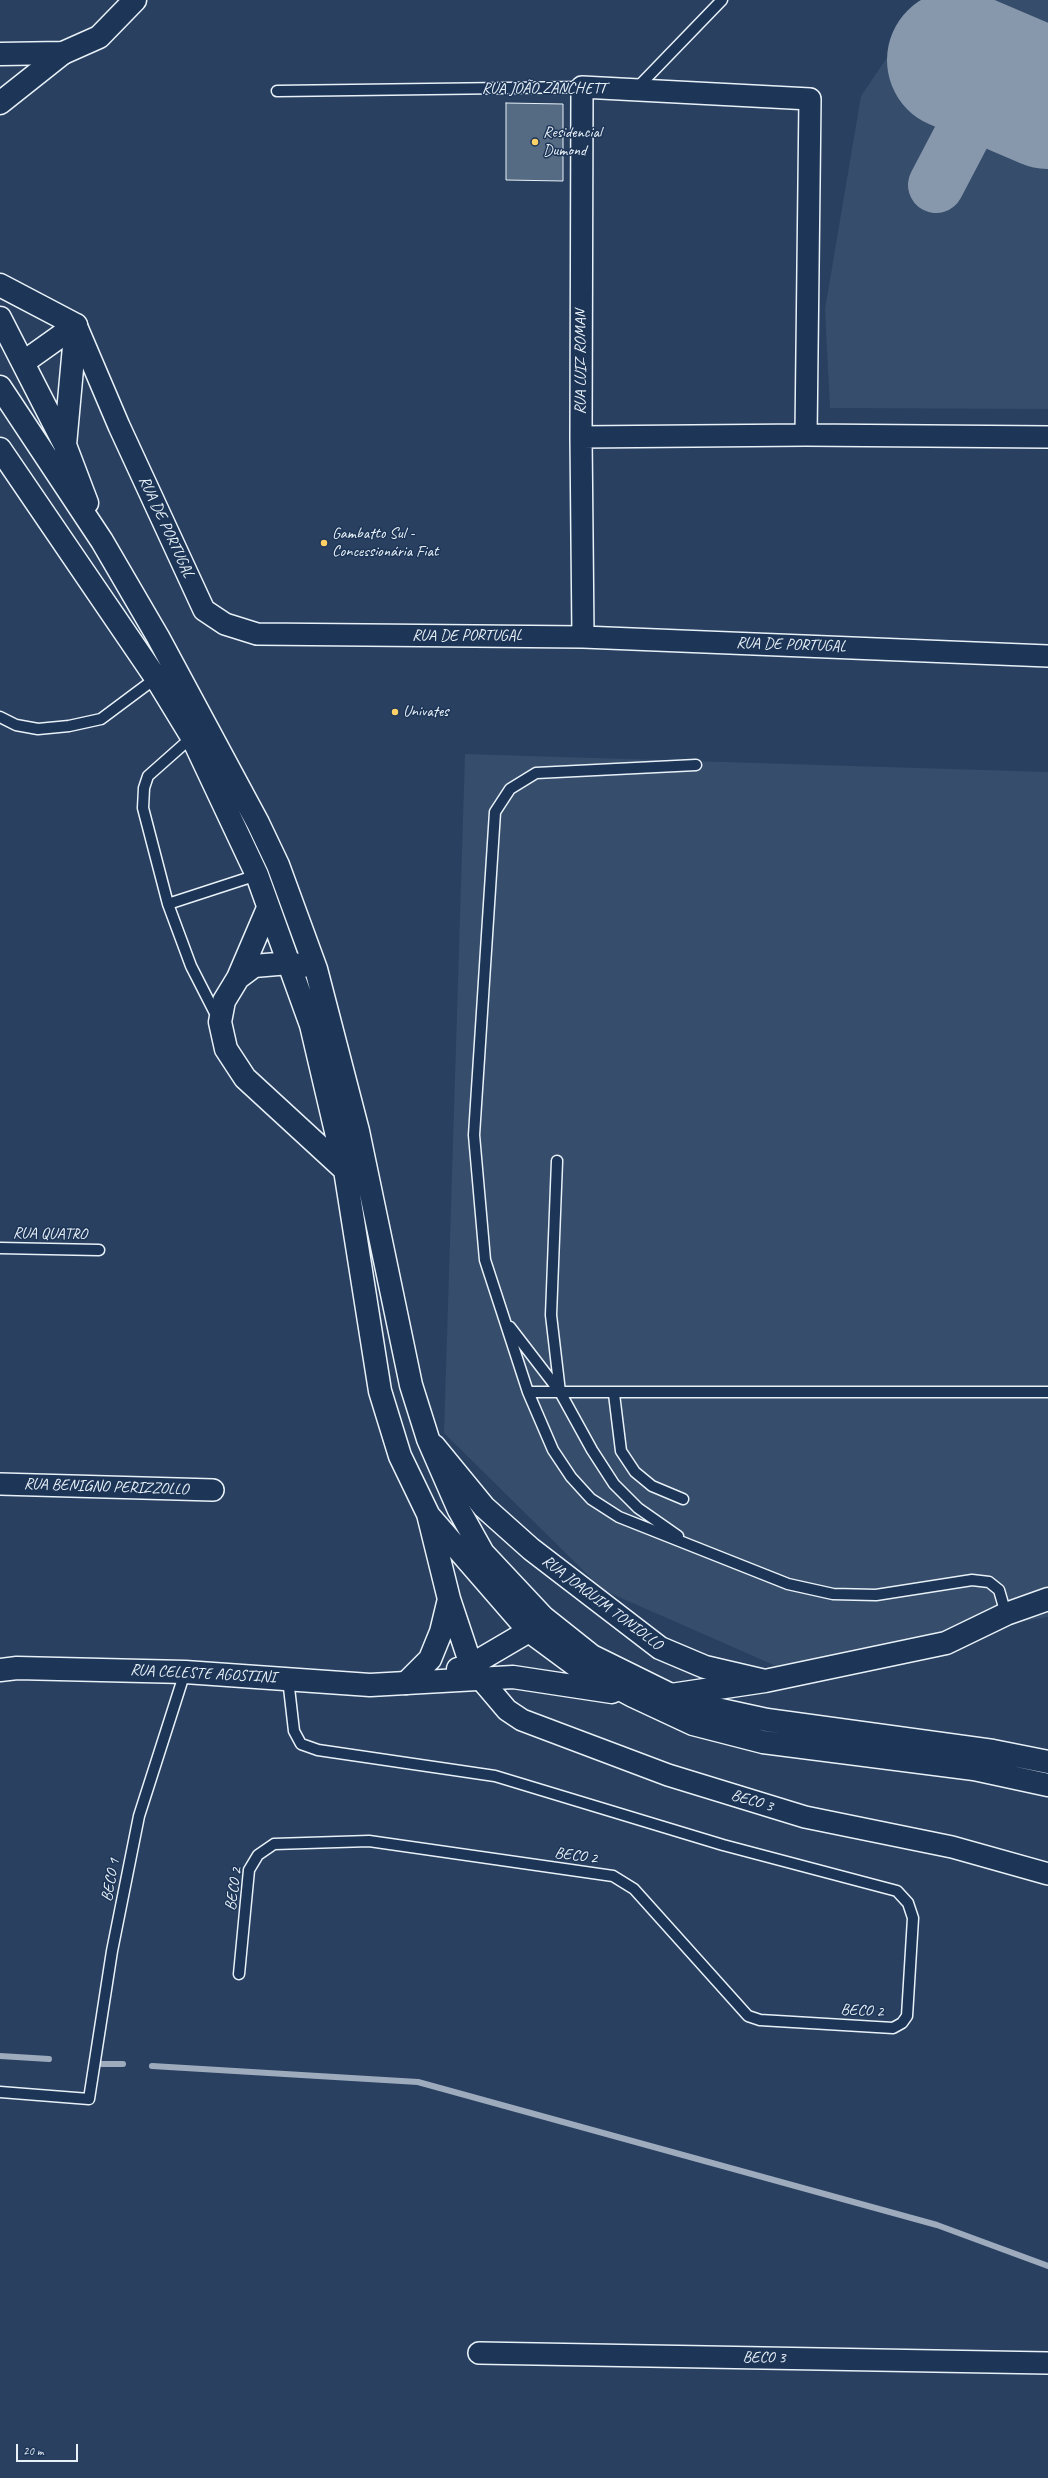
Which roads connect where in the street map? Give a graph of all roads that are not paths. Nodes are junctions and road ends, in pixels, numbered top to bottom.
1 (135, 0) edge
2 (722, 0) edge
3 (63, 53) junction
4 (0, 54) edge
5 (582, 87) junction
6 (634, 90) junction
7 (277, 91) dead end
8 (0, 103) edge
9 (0, 285) edge
10 (0, 318) edge
11 (76, 325) junction
12 (0, 351) edge
13 (24, 362) junction
14 (0, 387) edge
15 (806, 435) junction
16 (581, 437) junction
17 (1048, 437) edge
18 (65, 445) junction
19 (0, 449) edge
20 (102, 541) junction
21 (583, 637) junction
22 (1048, 656) edge
23 (156, 678) junction
24 (0, 717) edge
25 (192, 737) junction
26 (696, 765) dead end
27 (257, 875) junction
28 (168, 904) junction
29 (268, 908) junction
30 (289, 963) junction
31 (316, 968) junction
32 (238, 978) junction
33 (220, 1022) junction
34 (556, 1161) dead end
35 (345, 1170) junction
36 (0, 1248) edge
37 (99, 1250) dead end
38 (506, 1322) junction
39 (528, 1392) junction
40 (560, 1392) junction
41 (1048, 1392) edge
42 (614, 1394) junction
43 (428, 1439) junction
44 (0, 1484) edge
45 (213, 1490) dead end
46 (683, 1499) dead end
47 (428, 1514) junction
48 (689, 1544) junction
49 (449, 1599) junction
50 (1048, 1600) edge
51 (1006, 1614) junction
52 (529, 1630) junction
53 (0, 1670) edge
54 (475, 1671) junction
55 (185, 1672) junction
56 (288, 1679) junction
57 (765, 1681) junction
58 (406, 1682) junction
59 (671, 1695) junction
60 (633, 1696) junction
61 (1048, 1762) edge
62 (1048, 1785) edge
63 (1048, 1874) edge
64 (238, 1974) dead end
65 (0, 2092) edge
66 (479, 2353) dead end
67 (1048, 2363) edge

1 - 3 main road
2 - 6 lane
3 - 4 main road
3 - 8 main road
5 - 6 street, RUA JOÃO ZANCHETT
5 - 7 lane, RUA JOÃO ZANCHETT
5 - 16 street, RUA LUIZ ROMAN
6 - 15 street, RUA JOÃO ZANCHETT
9 - 11 main road
10 - 13 main road
11 - 13 main road
11 - 18 main road
11 - 21 street, RUA DE PORTUGAL
12 - 13 main road
13 - 18 main road
14 - 20 main road
15 - 16 street
15 - 17 street
16 - 21 street, RUA LUIZ ROMAN
18 - 20 main road
19 - 23 main road
20 - 31 main road
21 - 22 street, RUA DE PORTUGAL
23 - 24 lane
23 - 25 main road
25 - 27 main road
25 - 28 lane
26 - 38 lane
27 - 28 lane
27 - 29 main road
28 - 33 lane
29 - 30 main road
29 - 32 main road
30 - 31 main road
30 - 32 main road
30 - 35 main road
31 - 43 main road
32 - 33 main road
33 - 35 main road
34 - 40 lane
35 - 47 main road
36 - 37 lane, RUA QUATRO
38 - 39 lane
38 - 40 lane
39 - 40 lane
39 - 48 lane
40 - 42 lane
40 - 48 lane
41 - 42 lane
42 - 46 lane
43 - 57 main road, RUA JOAQUIM TONIOLLO
43 - 59 main road
44 - 45 street, RUA BENIGNO PERIZZOLLO
47 - 49 main road
47 - 52 main road
48 - 51 lane
49 - 54 main road
49 - 58 main road
50 - 51 main road, RUA JOAQUIM TONIOLLO
51 - 57 main road, RUA JOAQUIM TONIOLLO
52 - 54 main road
52 - 60 main road
53 - 55 main road, RUA CELESTE AGOSTINI
54 - 58 main road, RUA CELESTE AGOSTINI
54 - 60 main road
54 - 63 street, BECO 3
55 - 56 main road, RUA CELESTE AGOSTINI
55 - 65 lane, BECO 1
56 - 58 main road, RUA CELESTE AGOSTINI
56 - 64 lane, BECO 2
57 - 59 main road
59 - 60 main road
59 - 61 main road
60 - 62 main road
66 - 67 street, BECO 3

